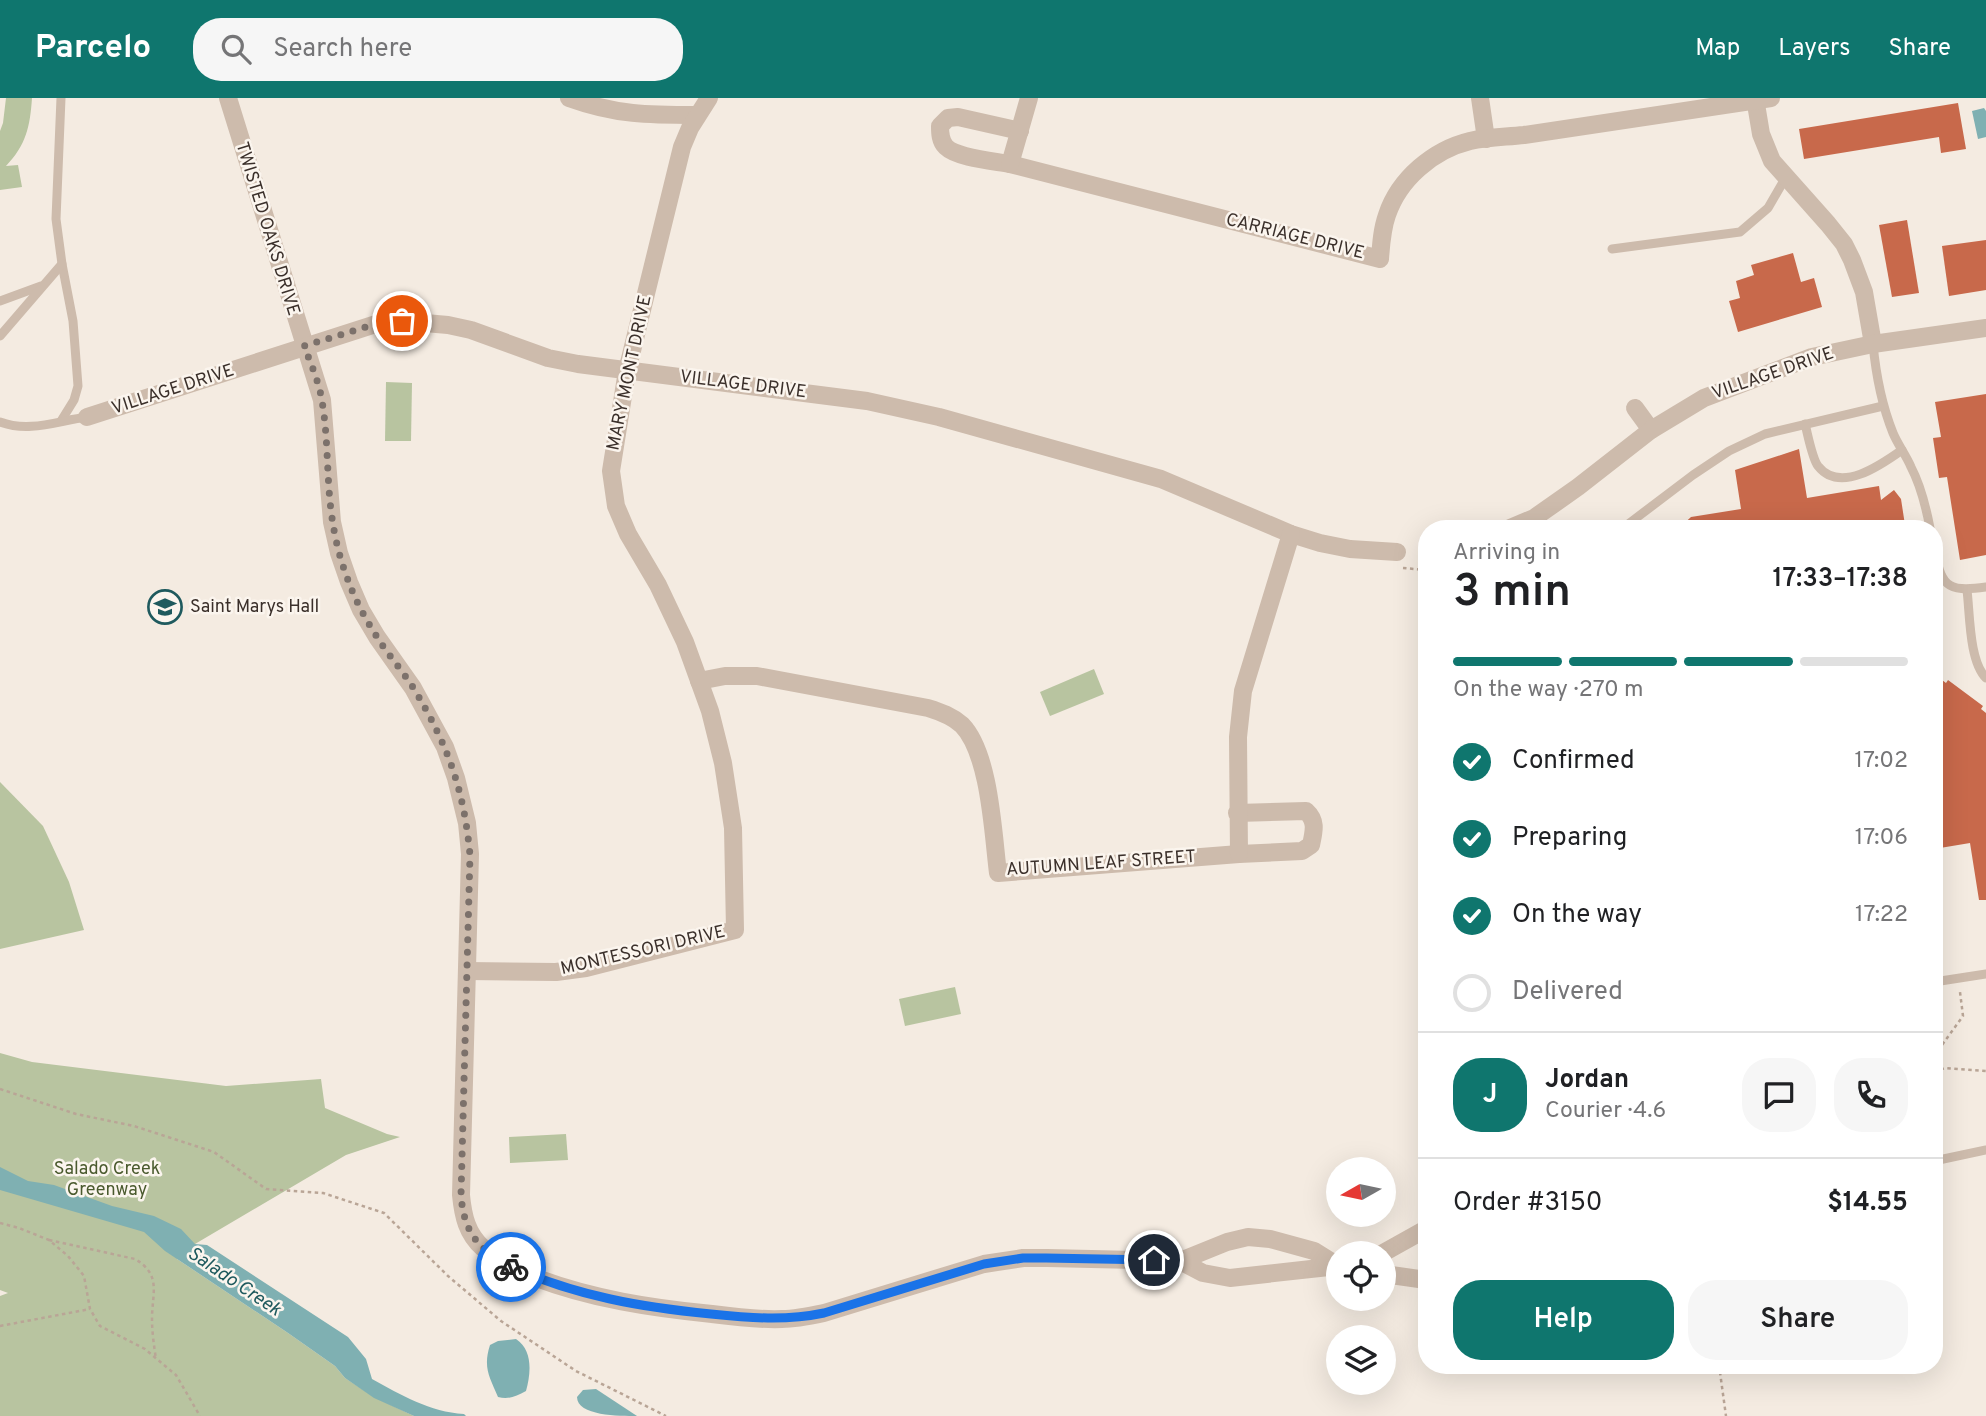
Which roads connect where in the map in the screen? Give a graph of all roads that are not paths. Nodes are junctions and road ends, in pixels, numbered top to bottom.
1 (61, 98) edge
2 (228, 98) edge
3 (569, 98) edge
4 (709, 98) edge
5 (1029, 98) edge
6 (1480, 98) edge
7 (1761, 99) edge
8 (697, 115) junction
9 (1020, 131) junction
10 (1486, 139) junction
11 (1010, 164) junction
12 (1786, 177) junction
13 (1612, 249) dead end
14 (62, 264) junction
15 (43, 286) junction
16 (0, 301) edge
17 (1986, 328) edge
18 (0, 336) edge
19 (1873, 344) junction
20 (304, 346) junction
21 (627, 371) junction
22 (1883, 405) junction
23 (1634, 408) dead end
24 (87, 417) joint
25 (61, 421) junction
26 (0, 422) edge
27 (1805, 424) junction
28 (1651, 430) junction
29 (1902, 450) junction
30 (1529, 520) edge
31 (1634, 520) edge
32 (1928, 520) edge
33 (1291, 534) junction
34 (1397, 552) dead end
35 (1943, 579) edge
36 (1986, 587) edge
37 (1967, 590) junction
38 (1986, 678) edge
39 (699, 681) junction
40 (1237, 813) junction
41 (1239, 854) junction
42 (735, 930) joint
43 (467, 971) junction
44 (1986, 974) edge
45 (1943, 980) edge
46 (1986, 1150) edge
47 (1943, 1159) edge
48 (1418, 1233) edge
49 (1396, 1246) edge
50 (1326, 1258) edge
51 (1180, 1261) junction
52 (1326, 1267) edge
53 (1396, 1275) edge
54 (1418, 1278) edge

1 - 14 lane
2 - 20 street, TWISTED OAKS DRIVE
3 - 8 street
4 - 8 street, MARY MONT DRIVE
5 - 9 street
6 - 10 street
7 - 10 street, CARRIAGE DRIVE
7 - 12 street
8 - 21 street, MARY MONT DRIVE
9 - 11 street
9 - 11 street, CARRIAGE DRIVE
10 - 11 street, CARRIAGE DRIVE
12 - 13 lane
12 - 19 street
14 - 15 lane
14 - 25 lane
15 - 16 lane
15 - 18 lane
17 - 19 street, VILLAGE DRIVE
19 - 22 lane
19 - 28 street, VILLAGE DRIVE
20 - 21 street, VILLAGE DRIVE
20 - 24 street, VILLAGE DRIVE
20 - 43 street, TWISTED OAKS DRIVE
21 - 33 street, VILLAGE DRIVE
21 - 39 street, MARY MONT DRIVE
22 - 27 lane
22 - 29 lane
23 - 28 street
24 - 25 lane
25 - 26 lane
27 - 29 lane
27 - 31 lane
28 - 30 street, VILLAGE DRIVE
29 - 32 lane
33 - 34 street, VILLAGE DRIVE
33 - 40 street
35 - 37 lane
36 - 37 lane
37 - 38 lane
39 - 41 street, AUTUMN LEAF STREET
39 - 42 street, MARY MONT DRIVE
40 - 41 street
40 - 41 street, AUTUMN LEAF STREET
42 - 43 street, MONTESSORI DRIVE
43 - 51 street, TWISTED OAKS DRIVE
44 - 45 lane
46 - 47 lane
48 - 49 street
50 - 51 street
51 - 52 street
53 - 54 street

